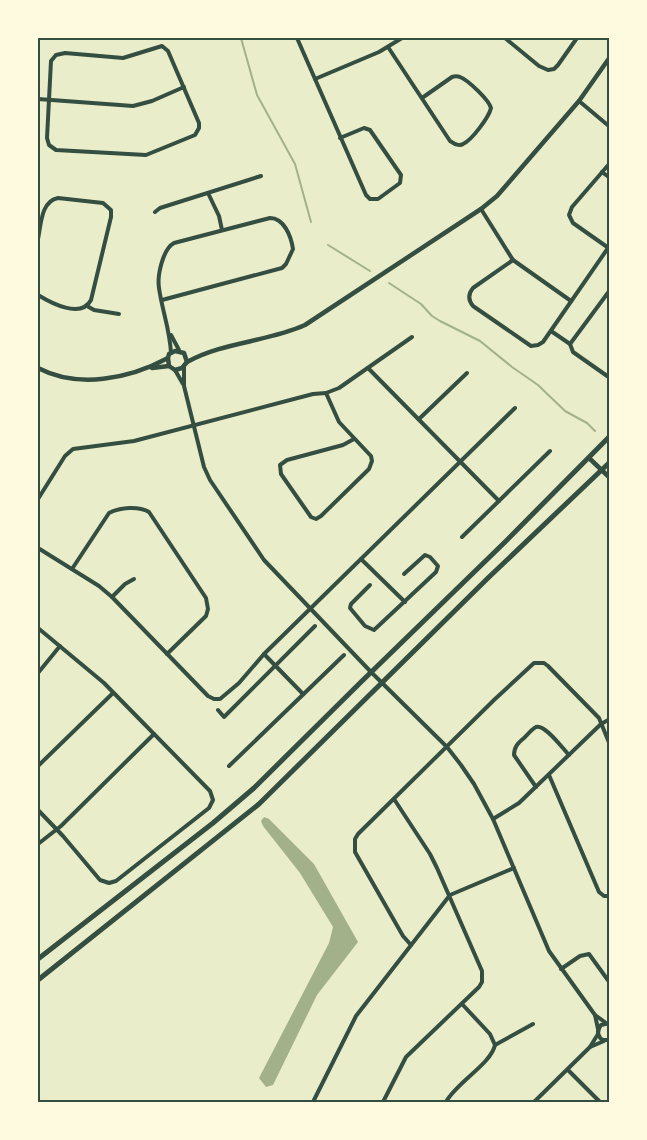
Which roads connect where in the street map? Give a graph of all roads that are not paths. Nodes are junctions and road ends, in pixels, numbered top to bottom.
1 (297, 38) edge
2 (402, 38) edge
3 (505, 38) edge
4 (577, 38) edge
5 (388, 47) junction
6 (610, 57) edge
7 (315, 79) junction
8 (184, 87) junction
9 (422, 98) junction
10 (38, 99) edge
11 (49, 99) junction
12 (580, 101) junction
13 (610, 127) edge
14 (340, 138) junction
15 (610, 163) edge
16 (602, 172) junction
17 (262, 176) dead end
18 (610, 178) edge
19 (208, 193) junction
20 (481, 209) junction
21 (155, 212) dead end
22 (222, 230) junction
23 (38, 239) edge
24 (609, 248) edge
25 (513, 260) junction
26 (610, 290) edge
27 (38, 295) edge
28 (162, 300) junction
29 (571, 301) junction
30 (87, 306) junction
31 (119, 314) dead end
32 (169, 328) junction
33 (550, 331) junction
34 (412, 337) dead end
35 (570, 344) junction
36 (179, 350) junction
37 (171, 353) junction
38 (185, 354) junction
39 (204, 354) junction
40 (168, 358) junction
41 (187, 362) junction
42 (169, 366) junction
43 (184, 367) junction
44 (146, 368) junction
45 (368, 368) junction
46 (38, 370) edge
47 (175, 370) junction
48 (467, 373) dead end
49 (610, 378) edge
50 (184, 386) junction
51 (326, 393) junction
52 (515, 408) dead end
53 (419, 419) junction
54 (194, 426) junction
55 (610, 436) edge
56 (354, 439) junction
57 (550, 451) dead end
58 (589, 458) junction
59 (461, 462) junction
60 (610, 462) edge
61 (601, 471) junction
62 (610, 478) edge
63 (38, 499) edge
64 (499, 501) junction
65 (462, 536) dead end
66 (38, 548) edge
67 (362, 559) junction
68 (72, 569) junction
69 (404, 574) dead end
70 (134, 579) dead end
71 (370, 585) dead end
72 (112, 597) junction
73 (405, 602) junction
74 (311, 608) junction
75 (315, 626) dead end
76 (38, 628) edge
77 (60, 646) junction
78 (167, 654) junction
79 (264, 654) junction
80 (344, 655) dead end
81 (275, 666) junction
82 (371, 672) junction
83 (38, 674) edge
84 (383, 683) junction
85 (113, 693) junction
86 (303, 694) junction
87 (218, 710) dead end
88 (610, 719) edge
89 (601, 724) junction
90 (154, 734) junction
91 (610, 745) edge
92 (447, 747) junction
93 (569, 755) junction
94 (38, 766) edge
95 (230, 766) dead end
96 (549, 775) junction
97 (536, 787) junction
98 (394, 799) junction
99 (38, 810) edge
100 (493, 819) junction
101 (57, 829) junction
102 (38, 844) edge
103 (514, 868) junction
104 (450, 895) junction
105 (610, 896) edge
106 (411, 945) junction
107 (38, 959) edge
108 (561, 969) junction
109 (38, 980) edge
110 (610, 983) edge
111 (462, 1004) junction
112 (595, 1015) junction
113 (608, 1023) edge
114 (533, 1024) dead end
115 (598, 1031) junction
116 (607, 1041) edge
117 (495, 1045) junction
118 (590, 1047) junction
119 (568, 1070) junction
120 (314, 1102) edge
121 (383, 1102) edge
122 (446, 1102) edge
123 (534, 1102) edge
124 (600, 1102) edge

1 - 7 street
2 - 5 street
3 - 4 street
5 - 7 street
5 - 9 street
6 - 12 street
7 - 14 street
8 - 11 street
8 - 11 street
8 - 11 street
9 - 9 street
10 - 11 street
12 - 13 street
12 - 20 street
14 - 14 street
15 - 16 street
16 - 18 street
16 - 24 street
17 - 19 street
19 - 21 street
19 - 22 street
20 - 25 street
20 - 39 street
22 - 28 street
22 - 28 street
23 - 30 street
24 - 29 street
25 - 29 street
25 - 33 street
26 - 35 street
27 - 30 street
28 - 32 street
29 - 33 street
30 - 31 street
32 - 36 street
32 - 37 street
33 - 35 street
34 - 45 street
35 - 49 street
36 - 37 street
36 - 38 street
37 - 40 street
38 - 39 street
38 - 41 street
39 - 41 street
40 - 42 street
40 - 44 street
41 - 43 street
42 - 44 street
42 - 47 street
43 - 47 street
43 - 50 street
44 - 46 street
45 - 51 street
45 - 53 street
47 - 50 street
48 - 53 street
50 - 54 street
51 - 54 street
51 - 56 street
52 - 59 street
53 - 59 street
54 - 63 street
54 - 74 street
55 - 58 main road
56 - 56 street
57 - 64 street
58 - 61 street
58 - 82 main road
59 - 64 street
59 - 67 street
60 - 61 main road
61 - 62 street
61 - 84 main road
64 - 65 street
66 - 68 street
67 - 73 street
67 - 74 street
68 - 72 street
68 - 78 street
69 - 73 street
70 - 72 street
71 - 73 street
72 - 78 street
74 - 79 street
74 - 82 street
75 - 81 street
76 - 77 street
77 - 83 street
77 - 85 street
78 - 79 street
79 - 81 street
80 - 86 street
81 - 86 street
81 - 87 street
82 - 84 street
82 - 107 main road
84 - 92 street
84 - 109 main road
85 - 90 street
85 - 94 street
86 - 95 street
88 - 89 street
89 - 91 street
89 - 92 street
89 - 93 street
90 - 101 street
90 - 101 street
92 - 98 street
92 - 100 street
93 - 96 street
93 - 97 street
96 - 97 street
96 - 105 street
97 - 100 street
98 - 104 street
98 - 106 street
99 - 101 street
100 - 103 street
101 - 102 street
103 - 104 street
103 - 108 street
104 - 106 street
104 - 111 street
106 - 120 street
108 - 110 street
108 - 112 street
111 - 117 street
111 - 121 street
112 - 113 street
112 - 115 street
113 - 115 street
114 - 117 street
115 - 116 street
115 - 118 street
116 - 118 street
117 - 122 street
118 - 119 street
119 - 123 street
119 - 124 street

